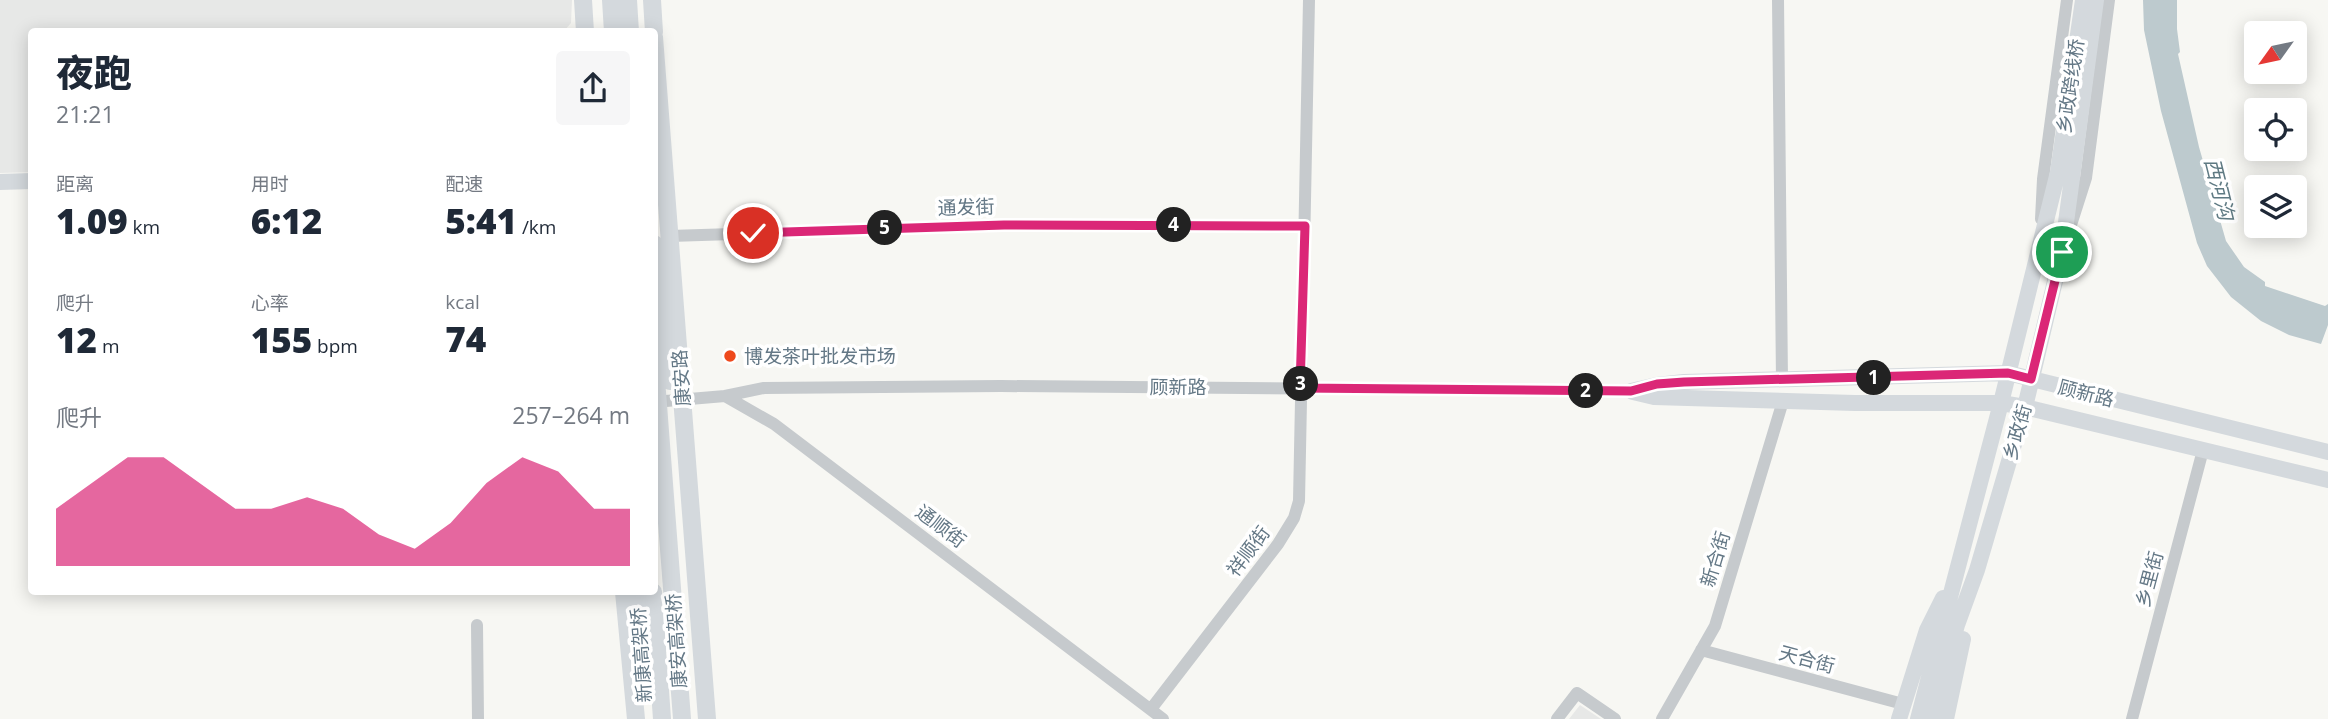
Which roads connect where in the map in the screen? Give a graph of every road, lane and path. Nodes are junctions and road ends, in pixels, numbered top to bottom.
1 (583, 0) edge
2 (611, 0) edge
3 (628, 0) edge
4 (652, 0) edge
5 (1309, 0) edge
6 (1778, 0) edge
7 (2067, 0) edge
8 (2082, 0) edge
9 (2095, 0) edge
10 (2109, 0) edge
11 (585, 28) edge
12 (613, 28) edge
13 (630, 28) edge
14 (654, 28) edge
15 (658, 126) edge
16 (660, 170) edge
17 (2065, 175) junction
18 (28, 181) edge
19 (0, 182) edge
20 (1305, 226) junction
21 (662, 240) edge
22 (2040, 249) junction
23 (2062, 252) junction
24 (2008, 373) junction
25 (2031, 379) junction
26 (1782, 381) junction
27 (1300, 388) junction
28 (1631, 391) junction
29 (724, 396) junction
30 (683, 400) junction
31 (1783, 401) junction
32 (658, 402) edge
33 (2001, 403) junction
34 (658, 405) edge
35 (2025, 407) junction
36 (2203, 450) junction
37 (2328, 452) edge
38 (2328, 480) edge
39 (1961, 561) junction
40 (1977, 570) junction
41 (624, 595) edge
42 (636, 595) edge
43 (653, 595) edge
44 (1950, 622) junction
45 (477, 625) dead end
46 (1701, 650) junction
47 (1151, 709) junction
48 (1901, 712) edge
49 (1946, 718) edge
50 (478, 719) edge
51 (636, 719) edge
52 (646, 719) edge
53 (662, 719) edge
54 (682, 719) edge
55 (697, 719) edge
56 (707, 719) edge
57 (1163, 719) edge
58 (1557, 719) edge
59 (1615, 719) edge
60 (1662, 719) edge
61 (1918, 719) edge
62 (2132, 719) edge

1 - 11 highway
2 - 12 highway
3 - 13 highway
4 - 14 highway
5 - 20 street, 祥顺街
6 - 26 street
7 - 22 street, 乡政街
8 - 17 main road, 乡政跨线桥
9 - 17 main road
10 - 23 street, 乡政街
15 - 16 highway, 康安路
16 - 21 highway, 康安路
17 - 22 main road, 乡政街
17 - 23 main road, 乡政街
18 - 19 main road
20 - 21 street, 通发街
20 - 27 street, 祥顺街
21 - 30 highway, 康安路
21 - 55 highway
22 - 24 main road, 乡政街
23 - 25 main road, 乡政街
24 - 25 main road, 顾新路
24 - 26 main road, 顾新路
24 - 33 main road, 乡政街
25 - 35 main road, 乡政街
25 - 37 main road, 顾新路
26 - 28 main road, 顾新路
27 - 28 street, 顾新路
27 - 29 street, 顾新路
27 - 47 street, 祥顺街
28 - 31 main road, 顾新路
29 - 30 street
29 - 47 street, 通顺街
30 - 32 street
30 - 56 highway, 康安路
31 - 33 main road, 顾新路
31 - 46 street, 新合街
33 - 35 main road, 顾新路
33 - 39 main road, 乡政街
34 - 54 highway, 康安高架桥
35 - 36 main road, 顾新路
35 - 40 main road, 乡政街
36 - 38 main road, 顾新路
36 - 62 street, 乡里街
39 - 44 main road, 乡政街
39 - 48 main road, 乡政街
40 - 44 main road, 乡政街
40 - 49 main road, 乡政街
41 - 51 highway
42 - 52 highway, 新康高架桥
43 - 53 highway, 康安高架桥
44 - 49 main road
44 - 61 main road
45 - 50 street
46 - 48 street, 天合街
46 - 60 street, 新合街
47 - 57 street, 通顺街
58 - 59 street

